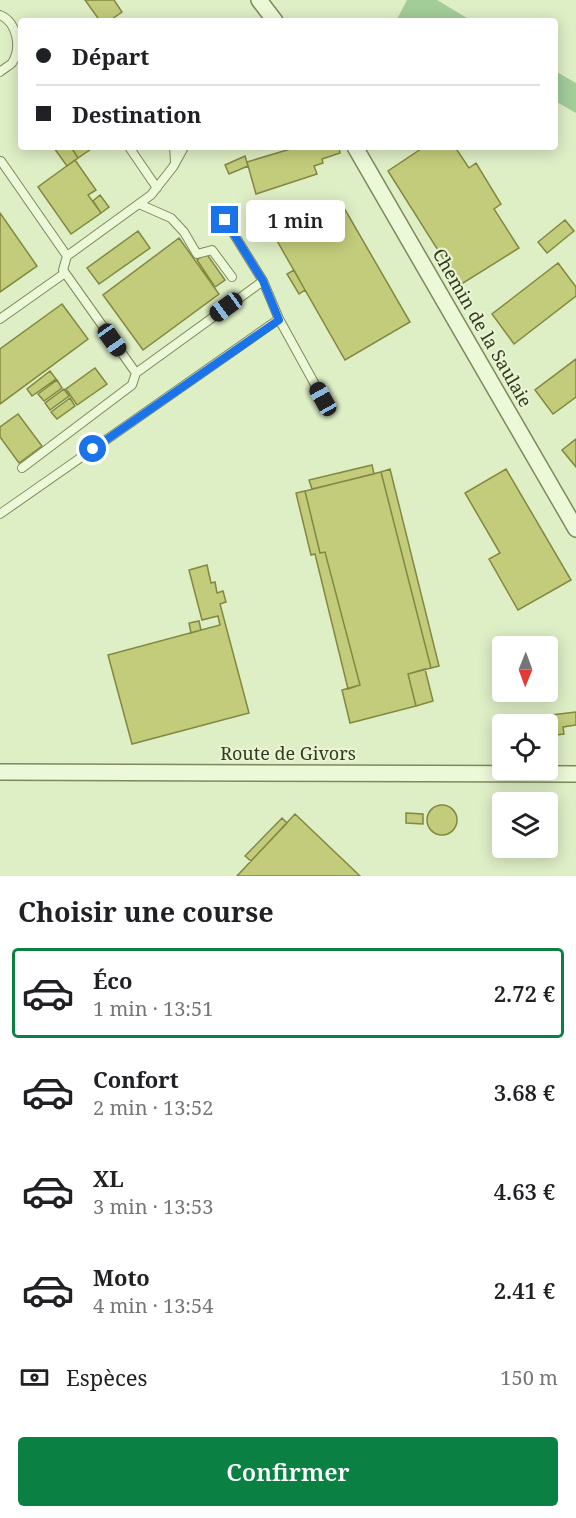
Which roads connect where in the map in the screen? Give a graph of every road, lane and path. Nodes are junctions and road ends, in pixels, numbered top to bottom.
1 (259, 0) edge
2 (0, 15) edge
3 (273, 18) edge
4 (0, 72) edge
5 (131, 150) edge
6 (174, 150) edge
7 (182, 150) edge
8 (357, 150) edge
9 (0, 161) edge
10 (175, 163) junction
11 (157, 188) junction
12 (139, 204) junction
13 (225, 220) dead end
14 (67, 256) junction
15 (65, 273) junction
16 (232, 278) dead end
17 (263, 281) junction
18 (0, 319) edge
19 (279, 320) junction
20 (135, 373) junction
21 (323, 399) dead end
22 (22, 468) dead end
23 (0, 514) edge
24 (576, 529) edge
25 (0, 772) edge
26 (576, 774) edge

1 - 3 street
2 - 4 lane
5 - 11 lane
6 - 10 lane
7 - 10 lane
8 - 24 street, Chemin de la Saulaie
9 - 14 lane
10 - 11 lane
11 - 12 lane
12 - 14 lane
12 - 16 lane
13 - 17 lane
14 - 15 lane
15 - 18 lane
15 - 20 lane
17 - 19 lane
17 - 20 lane
19 - 21 lane
19 - 23 lane
20 - 22 lane
25 - 26 street, Route de Givors

